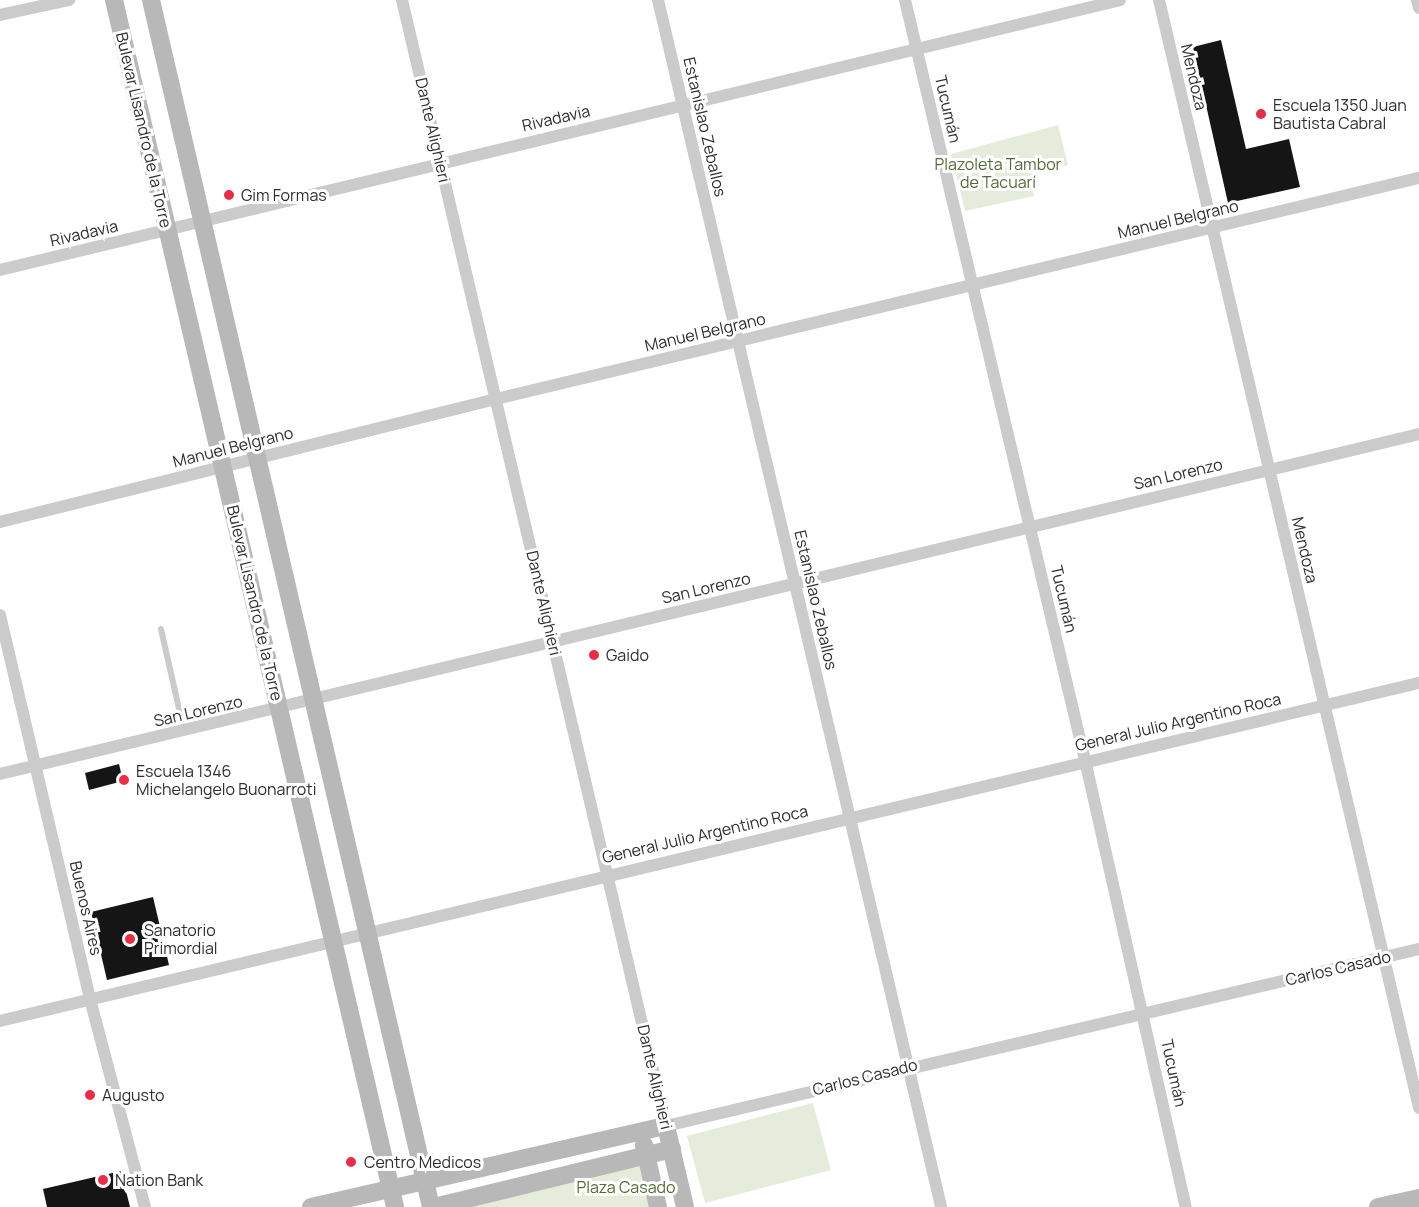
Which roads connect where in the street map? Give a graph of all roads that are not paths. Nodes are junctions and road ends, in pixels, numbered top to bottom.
1 (69, 0) edge
2 (114, 0) edge
3 (151, 0) edge
4 (402, 0) edge
5 (658, 0) edge
6 (905, 0) edge
7 (1120, 0) edge
8 (1159, 0) edge
9 (1417, 0) edge
10 (1419, 8) edge
11 (0, 15) edge
12 (917, 49) junction
13 (683, 105) junction
14 (440, 163) junction
15 (1419, 178) edge
16 (202, 223) junction
17 (1212, 228) junction
18 (168, 231) junction
19 (0, 270) edge
20 (972, 285) junction
21 (738, 341) junction
22 (496, 399) junction
23 (1419, 434) edge
24 (257, 458) junction
25 (223, 467) junction
26 (1269, 470) junction
27 (0, 522) edge
28 (1030, 526) junction
29 (795, 583) junction
30 (0, 615) edge
31 (161, 629) dead end
32 (553, 641) junction
33 (1419, 683) edge
34 (314, 701) junction
35 (1325, 705) junction
36 (279, 709) junction
37 (184, 731) junction
38 (1085, 760) junction
39 (35, 766) junction
40 (0, 774) edge
41 (851, 817) junction
42 (608, 874) junction
43 (368, 934) junction
44 (333, 942) junction
45 (1419, 949) edge
46 (1383, 958) junction
47 (90, 999) junction
48 (1143, 1012) junction
49 (0, 1021) edge
50 (907, 1066) junction
51 (1419, 1108) edge
52 (666, 1126) junction
53 (642, 1131) junction
54 (672, 1149) junction
55 (647, 1156) junction
56 (425, 1182) junction
57 (391, 1189) junction
58 (1419, 1198) edge
59 (145, 1207) edge
60 (311, 1207) edge
61 (395, 1207) edge
62 (432, 1207) edge
63 (658, 1207) edge
64 (685, 1207) edge
65 (941, 1207) edge
66 (1186, 1207) edge
67 (1378, 1207) edge

1 - 11 street
2 - 18 main road, Bulevar Lisandro de la Torre
3 - 16 main road
4 - 14 street, Dante Alighieri
5 - 13 street, Estanislao Zeballos
6 - 12 street, Tucumán
7 - 12 street, Rivadavia
8 - 17 street, Mendoza
9 - 10 street
12 - 13 street, Rivadavia
12 - 20 street, Tucumán
13 - 14 street, Rivadavia
13 - 21 street, Estanislao Zeballos
14 - 16 street, Rivadavia
14 - 22 street, Dante Alighieri
15 - 17 street, Manuel Belgrano
16 - 18 street, Rivadavia
16 - 24 main road
17 - 20 street, Manuel Belgrano
17 - 26 street, Mendoza
18 - 19 street, Rivadavia
18 - 25 main road, Bulevar Lisandro de la Torre
20 - 21 street, Manuel Belgrano
20 - 28 street, Tucumán
21 - 22 street, Manuel Belgrano
21 - 29 street, Estanislao Zeballos
22 - 24 street, Manuel Belgrano
22 - 32 street, Dante Alighieri
23 - 26 street, San Lorenzo
24 - 25 street, Manuel Belgrano
24 - 34 main road
25 - 27 street, Manuel Belgrano
25 - 36 main road, Bulevar Lisandro de la Torre
26 - 28 street, San Lorenzo
26 - 35 street, Mendoza
28 - 29 street, San Lorenzo
28 - 38 street, Tucumán
29 - 32 street, San Lorenzo
29 - 41 street, Estanislao Zeballos
30 - 39 street, Buenos Aires
31 - 37 lane
32 - 34 street, San Lorenzo
32 - 42 street, Dante Alighieri
33 - 35 street, General Julio Argentino Roca
34 - 36 street, San Lorenzo
34 - 43 main road
35 - 38 street, General Julio Argentino Roca
35 - 46 street, Mendoza
36 - 37 street, San Lorenzo
36 - 44 main road, Bulevar Lisandro de la Torre
37 - 39 street, San Lorenzo
38 - 41 street, General Julio Argentino Roca
38 - 48 street, Tucumán
39 - 40 street, San Lorenzo
39 - 47 street, Buenos Aires
41 - 42 street, General Julio Argentino Roca
41 - 50 street, Estanislao Zeballos
42 - 43 street, General Julio Argentino Roca
42 - 52 street, Dante Alighieri
43 - 44 street, General Julio Argentino Roca
43 - 56 main road
44 - 47 street, General Julio Argentino Roca
44 - 57 main road, Bulevar Lisandro de la Torre
45 - 46 street, Carlos Casado
46 - 48 street, Carlos Casado
46 - 51 street, Mendoza
47 - 49 street, General Julio Argentino Roca
47 - 59 street, Buenos Aires
48 - 50 street, Carlos Casado
48 - 66 street, Tucumán
50 - 52 street, Carlos Casado
50 - 65 street, Estanislao Zeballos
52 - 53 main road, Carlos Casado
52 - 54 main road, Dante Alighieri
53 - 55 main road, Dante Alighieri
53 - 56 main road, Carlos Casado
54 - 55 main road
54 - 64 main road, Dante Alighieri
55 - 62 main road
55 - 63 main road, Dante Alighieri
56 - 57 main road, Carlos Casado
56 - 62 main road
57 - 60 main road, Carlos Casado
57 - 61 main road, Bulevar Lisandro de la Torre
58 - 67 main road

